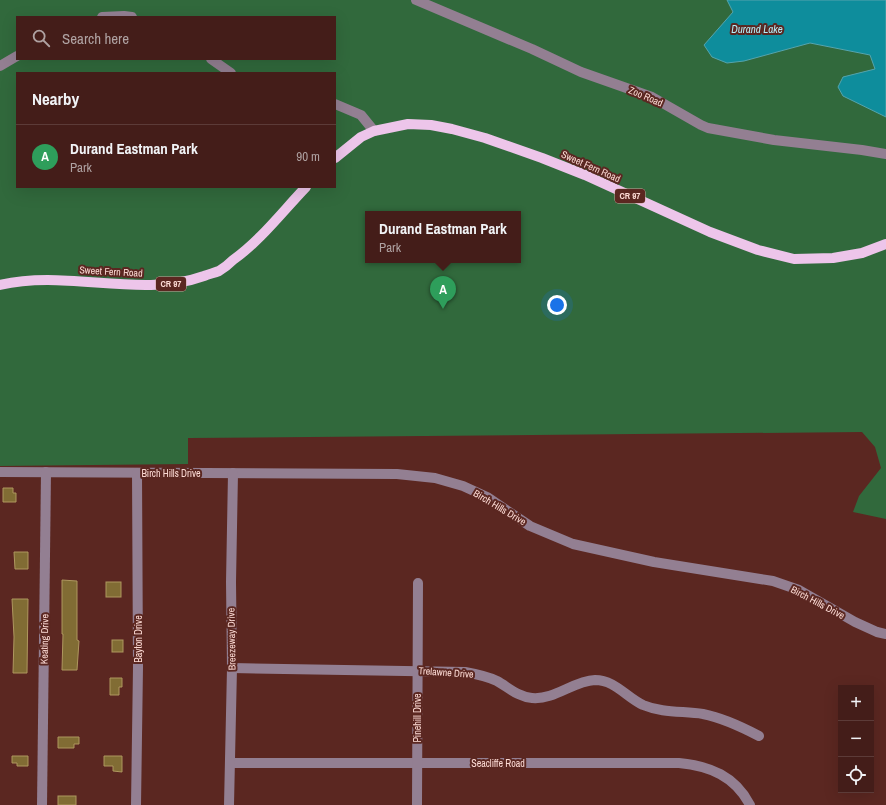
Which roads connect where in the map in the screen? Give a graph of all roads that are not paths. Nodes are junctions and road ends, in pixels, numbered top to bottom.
1 (416, 0) edge
2 (16, 57) edge
3 (212, 60) edge
4 (0, 66) edge
5 (230, 72) edge
6 (336, 104) edge
7 (374, 131) junction
8 (886, 154) edge
9 (336, 157) edge
10 (305, 188) edge
11 (886, 244) edge
12 (0, 285) edge
13 (0, 472) edge
14 (46, 472) junction
15 (137, 473) junction
16 (233, 473) junction
17 (418, 583) dead end
18 (886, 634) edge
19 (232, 668) junction
20 (418, 670) junction
21 (759, 736) dead end
22 (230, 763) junction
23 (417, 763) junction
24 (42, 805) edge
25 (136, 805) edge
26 (229, 805) edge
27 (417, 805) edge
28 (750, 805) edge

1 - 8 street, Zoo Road
2 - 4 street
3 - 5 street
6 - 7 street
7 - 9 main road, Sweet Fern Road / CR 97
7 - 11 main road, Sweet Fern Road / CR 97
10 - 12 main road, Sweet Fern Road / CR 97
13 - 14 street, Birch Hills Drive
14 - 15 street, Birch Hills Drive
14 - 24 street, Keating Drive
15 - 16 street, Birch Hills Drive
15 - 25 street, Bayton Drive
16 - 18 street, Birch Hills Drive
16 - 19 street, Breezeway Drive
17 - 20 street, Pinehill Drive
19 - 20 street, Trelawne Drive
19 - 22 street, Breezeway Drive
20 - 21 street, Trelawne Drive
20 - 23 street, Pinehill Drive
22 - 23 street, Seacliffe Road
22 - 26 street, Breezeway Drive
23 - 27 street, Pinehill Drive
23 - 28 street, Seacliffe Road

